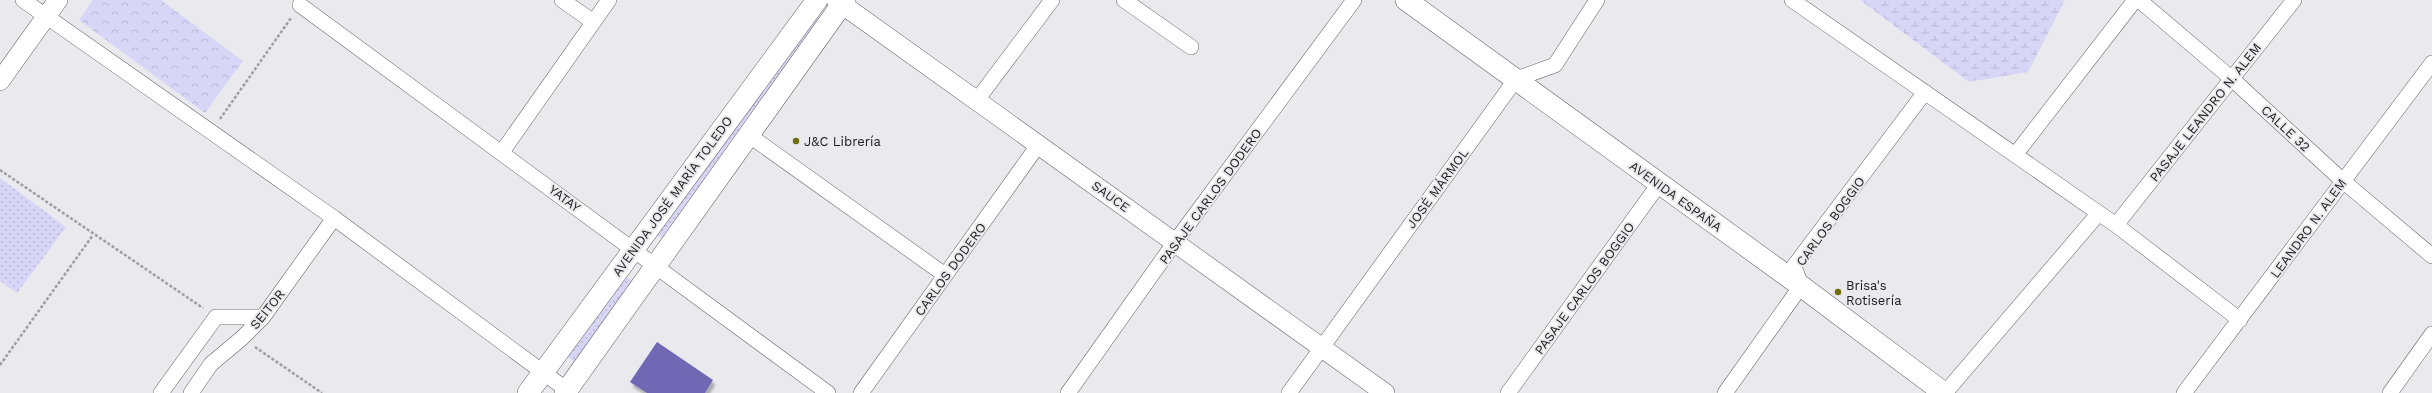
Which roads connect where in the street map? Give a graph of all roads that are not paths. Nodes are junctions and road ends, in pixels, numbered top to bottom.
1 (23, 0) edge
2 (58, 0) edge
3 (562, 0) edge
4 (609, 0) edge
5 (817, 0) edge
6 (1052, 0) edge
7 (1124, 0) edge
8 (1354, 0) edge
9 (1406, 0) edge
10 (1597, 0) edge
11 (1792, 0) edge
12 (2135, 0) edge
13 (2140, 0) edge
14 (2294, 0) edge
15 (841, 1) edge
16 (300, 5) road end
17 (46, 17) junction
18 (592, 21) junction
19 (1191, 47) dead end
20 (2432, 63) edge
21 (2231, 78) junction
22 (1516, 80) junction
23 (0, 81) edge
24 (1925, 92) junction
25 (977, 100) junction
26 (750, 136) junction
27 (1039, 144) junction
28 (502, 152) junction
29 (2015, 155) junction
30 (2343, 181) junction
31 (1659, 184) junction
32 (2099, 213) junction
33 (334, 218) junction
34 (2116, 225) junction
35 (1175, 242) junction
36 (633, 249) junction
37 (2432, 256) edge
38 (656, 266) junction
39 (945, 275) junction
40 (1801, 286) junction
41 (263, 317) junction
42 (2240, 320) junction
43 (2432, 334) edge
44 (1321, 347) junction
45 (544, 372) junction
46 (566, 391) edge
47 (161, 393) edge
48 (191, 393) edge
49 (528, 393) edge
50 (828, 393) edge
51 (861, 393) edge
52 (1068, 393) edge
53 (1289, 393) edge
54 (1385, 393) edge
55 (1508, 393) edge
56 (1725, 393) edge
57 (1945, 393) edge
58 (2184, 393) edge
59 (2390, 393) edge

1 - 17 street
2 - 17 street
3 - 18 street
4 - 18 street
5 - 36 main road, AVENIDA JOSÉ MARÍA TOLEDO
6 - 25 street
7 - 19 street
8 - 35 street, PASAJE CARLOS DODERO
9 - 22 main road, AVENIDA ESPAÑA
10 - 22 street
11 - 24 street
12 - 29 street
13 - 21 street, CALLE 32
14 - 21 street, PASAJE LEANDRO N. ALEM
15 - 25 street, SAUCE
15 - 26 main road
16 - 28 street, YATAY
17 - 23 street
17 - 33 street
18 - 28 street
20 - 30 street, LEANDRO N. ALEM
21 - 30 street, CALLE 32
21 - 34 street, PASAJE LEANDRO N. ALEM
22 - 31 main road, AVENIDA ESPAÑA
22 - 44 street, JOSÉ MÁRMOL
24 - 29 street
24 - 40 street, CARLOS BOGGIO
25 - 27 street, SAUCE
26 - 38 main road
26 - 39 street
27 - 35 street, SAUCE
27 - 39 street, CARLOS DODERO
28 - 36 street, YATAY
29 - 32 street
30 - 37 street, CALLE 32
30 - 42 street, LEANDRO N. ALEM
31 - 40 main road, AVENIDA ESPAÑA
31 - 55 street, PASAJE CARLOS BOGGIO
32 - 34 street
32 - 57 street
33 - 41 street, SEITOR
33 - 45 street
34 - 42 street
35 - 44 street, SAUCE
35 - 52 street, PASAJE CARLOS DODERO
36 - 38 street, YATAY
36 - 45 main road, AVENIDA JOSÉ MARÍA TOLEDO
38 - 46 main road
38 - 50 street, YATAY
39 - 51 street, CARLOS DODERO
40 - 56 street, CARLOS BOGGIO
40 - 57 main road, AVENIDA ESPAÑA
41 - 47 street
41 - 48 street, SEITOR
42 - 58 street, LEANDRO N. ALEM
43 - 59 street
44 - 53 street, JOSÉ MÁRMOL
44 - 54 street, SAUCE
45 - 46 street
45 - 49 main road, AVENIDA JOSÉ MARÍA TOLEDO

